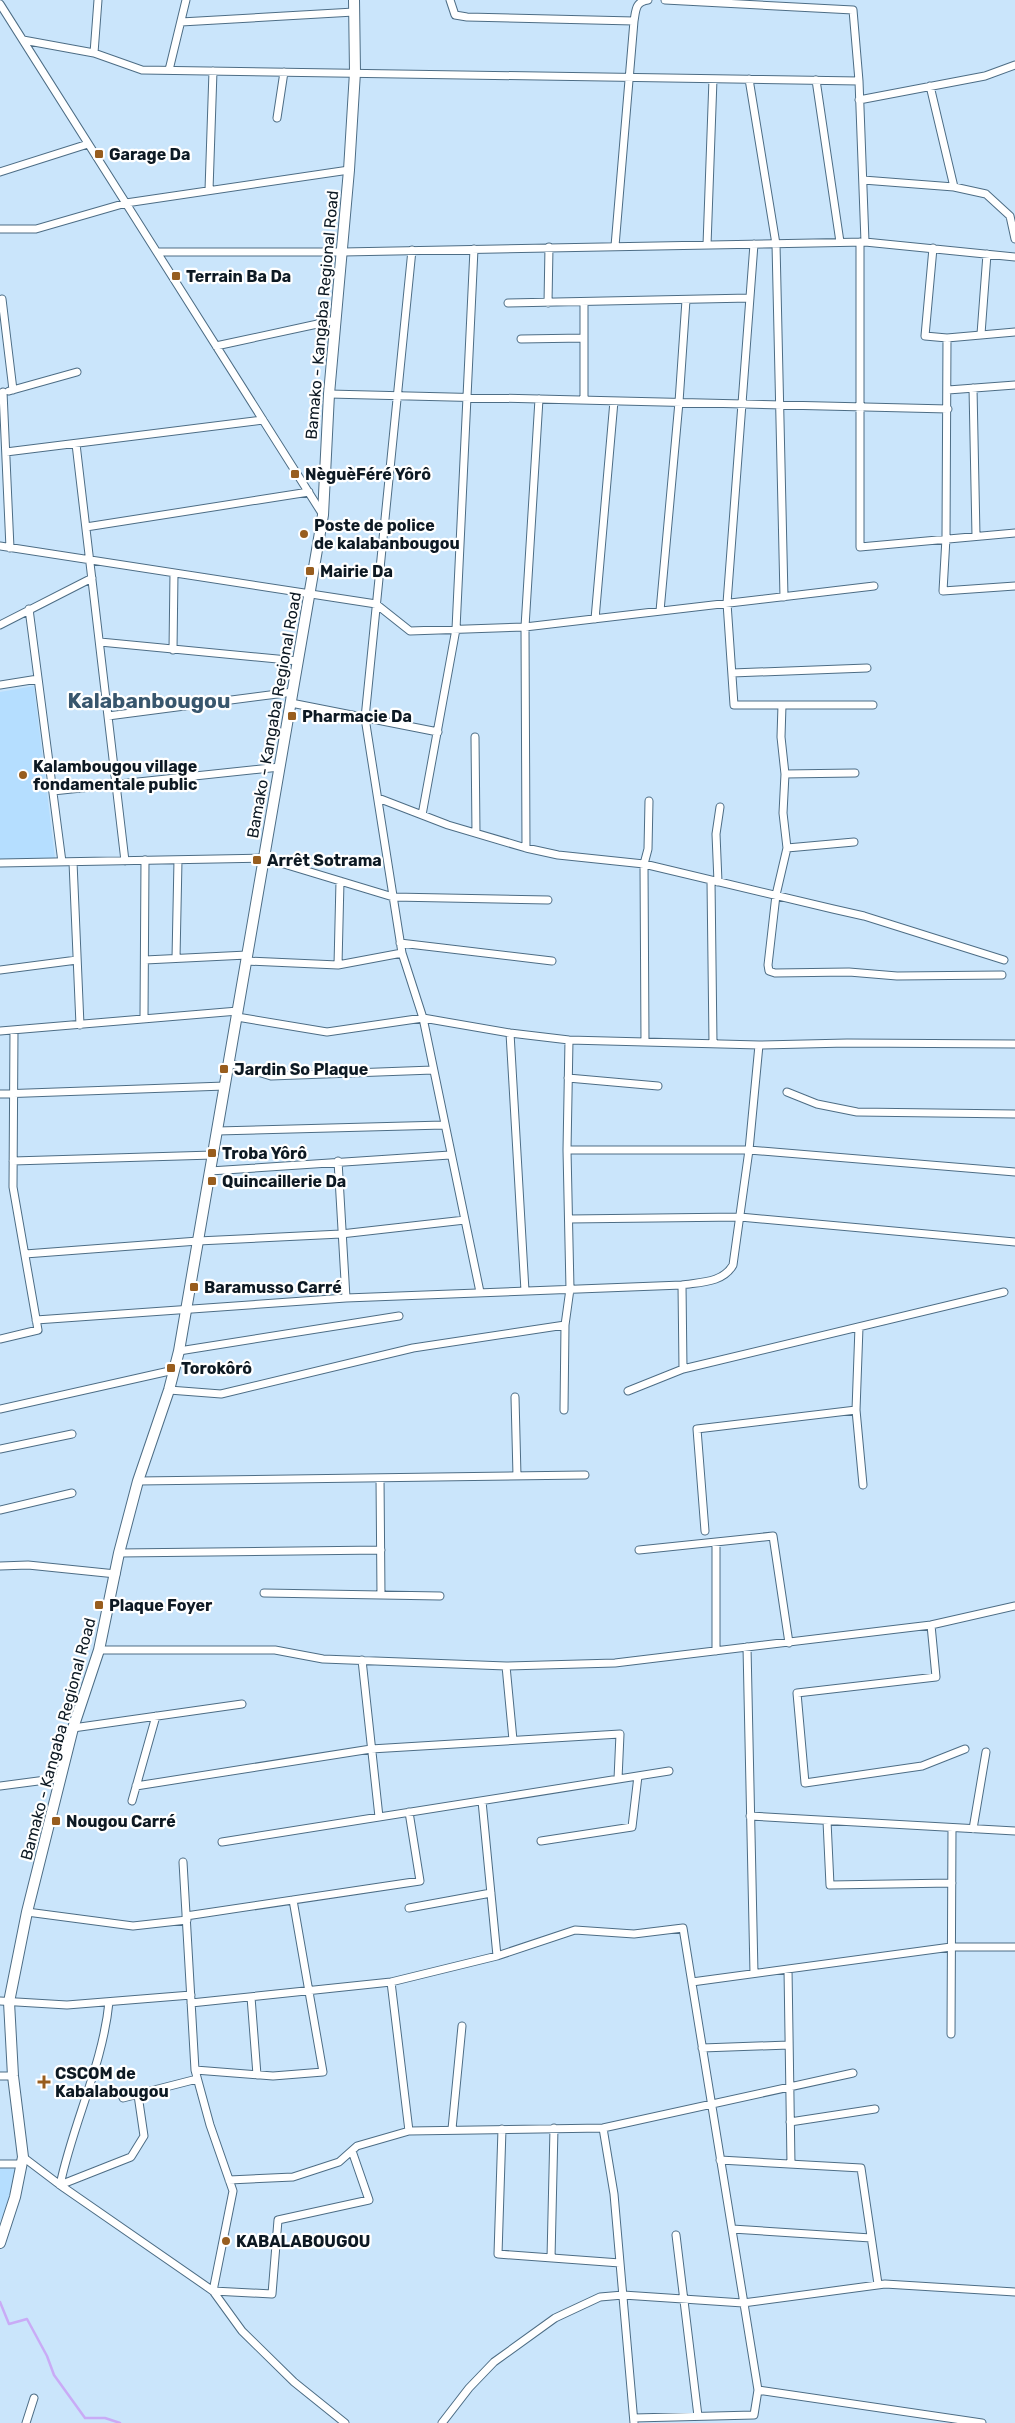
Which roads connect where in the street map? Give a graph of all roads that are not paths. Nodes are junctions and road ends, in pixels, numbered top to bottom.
1 (98, 0) edge
2 (186, 0) edge
3 (354, 0) edge
4 (450, 0) edge
5 (648, 0) edge
6 (664, 0) edge
7 (0, 4) edge
8 (354, 12) junction
9 (634, 21) junction
10 (181, 22) junction
11 (23, 40) junction
12 (94, 53) junction
13 (1015, 65) edge
14 (169, 70) junction
15 (213, 71) junction
16 (284, 72) junction
17 (355, 72) junction
18 (631, 78) junction
19 (713, 79) junction
20 (749, 79) junction
21 (816, 80) junction
22 (858, 81) junction
23 (930, 86) junction
24 (859, 100) junction
25 (277, 118) dead end
26 (88, 144) junction
27 (349, 170) junction
28 (0, 172) edge
29 (863, 180) junction
30 (954, 187) junction
31 (209, 190) junction
32 (126, 203) junction
33 (0, 229) edge
34 (1015, 239) edge
35 (840, 242) junction
36 (863, 242) junction
37 (754, 244) junction
38 (776, 244) junction
39 (707, 245) junction
40 (616, 246) junction
41 (549, 247) junction
42 (474, 248) junction
43 (933, 248) junction
44 (412, 250) junction
45 (157, 252) junction
46 (344, 252) junction
47 (987, 254) junction
48 (1015, 257) edge
49 (750, 298) junction
50 (2, 299) dead end
51 (686, 300) junction
52 (548, 302) junction
53 (584, 302) junction
54 (508, 304) dead end
55 (336, 320) junction
56 (1015, 332) edge
57 (981, 334) junction
58 (584, 338) junction
59 (948, 338) junction
60 (521, 339) dead end
61 (216, 346) junction
62 (76, 372) dead end
63 (1015, 385) edge
64 (973, 388) junction
65 (13, 390) junction
66 (948, 390) junction
67 (2, 392) edge
68 (330, 394) junction
69 (397, 395) junction
70 (467, 397) junction
71 (539, 399) junction
72 (584, 400) junction
73 (614, 401) junction
74 (680, 402) junction
75 (742, 404) junction
76 (780, 405) junction
77 (860, 407) junction
78 (948, 409) junction
79 (263, 420) junction
80 (76, 444) junction
81 (6, 452) junction
82 (309, 492) junction
83 (323, 515) junction
84 (86, 527) junction
85 (1015, 533) edge
86 (976, 536) junction
87 (946, 538) junction
88 (0, 546) edge
89 (10, 548) junction
90 (90, 560) junction
91 (174, 573) junction
92 (92, 578) junction
93 (874, 586) dead end
94 (1015, 586) edge
95 (310, 593) junction
96 (784, 597) junction
97 (727, 603) junction
98 (376, 604) junction
99 (29, 609) junction
100 (660, 611) junction
101 (595, 618) junction
102 (0, 625) edge
103 (525, 627) junction
104 (456, 629) junction
105 (100, 642) junction
106 (173, 650) junction
107 (298, 661) junction
108 (867, 668) dead end
109 (732, 673) junction
110 (38, 679) junction
111 (0, 685) edge
112 (293, 692) junction
113 (291, 703) junction
114 (782, 705) junction
115 (872, 706) dead end
116 (108, 716) junction
117 (365, 718) junction
118 (438, 732) junction
119 (475, 737) dead end
120 (280, 767) junction
121 (855, 773) dead end
122 (785, 774) junction
123 (116, 784) junction
124 (52, 791) junction
125 (378, 798) junction
126 (649, 801) dead end
127 (720, 807) dead end
128 (422, 815) junction
129 (476, 833) junction
130 (854, 842) dead end
131 (526, 848) junction
132 (787, 848) junction
133 (264, 858) junction
134 (145, 860) junction
135 (178, 860) junction
136 (125, 861) junction
137 (62, 862) junction
138 (73, 862) junction
139 (0, 864) edge
140 (644, 864) junction
141 (340, 881) junction
142 (715, 882) junction
143 (776, 895) junction
144 (393, 897) junction
145 (548, 900) dead end
146 (400, 943) junction
147 (402, 953) junction
148 (176, 958) junction
149 (247, 958) junction
150 (77, 960) junction
151 (145, 960) junction
152 (1004, 960) dead end
153 (552, 961) dead end
154 (338, 965) junction
155 (0, 970) edge
156 (1002, 975) dead end
157 (237, 1014) junction
158 (423, 1018) junction
159 (144, 1019) junction
160 (80, 1025) junction
161 (14, 1030) junction
162 (0, 1032) edge
163 (510, 1033) junction
164 (569, 1040) junction
165 (644, 1042) junction
166 (713, 1043) junction
167 (1015, 1044) edge
168 (760, 1045) junction
169 (229, 1063) junction
170 (434, 1070) junction
171 (568, 1078) junction
172 (225, 1086) junction
173 (658, 1086) dead end
174 (787, 1092) dead end
175 (14, 1093) junction
176 (0, 1094) edge
177 (1015, 1114) edge
178 (444, 1125) junction
179 (217, 1131) junction
180 (568, 1150) junction
181 (749, 1150) junction
182 (213, 1155) junction
183 (450, 1155) junction
184 (14, 1161) junction
185 (338, 1161) junction
186 (210, 1171) junction
187 (1015, 1172) edge
188 (740, 1217) junction
189 (569, 1219) junction
190 (465, 1220) junction
191 (341, 1234) junction
192 (198, 1241) junction
193 (1015, 1242) edge
194 (25, 1254) junction
195 (682, 1285) junction
196 (570, 1289) junction
197 (525, 1291) junction
198 (480, 1292) junction
199 (1004, 1292) dead end
200 (346, 1298) junction
201 (186, 1309) junction
202 (399, 1316) dead end
203 (36, 1320) junction
204 (565, 1325) junction
205 (859, 1327) junction
206 (0, 1339) edge
207 (179, 1351) junction
208 (684, 1369) junction
209 (174, 1370) junction
210 (169, 1390) junction
211 (628, 1391) dead end
212 (515, 1397) dead end
213 (0, 1409) edge
214 (564, 1410) dead end
215 (856, 1410) junction
216 (72, 1434) dead end
217 (0, 1449) edge
218 (585, 1475) dead end
219 (517, 1476) junction
220 (380, 1478) junction
221 (138, 1481) junction
222 (863, 1485) dead end
223 (72, 1493) dead end
224 (0, 1510) edge
225 (705, 1531) dead end
226 (716, 1542) junction
227 (381, 1550) junction
228 (639, 1550) dead end
229 (119, 1553) junction
230 (0, 1566) edge
231 (116, 1574) junction
232 (264, 1593) dead end
233 (381, 1595) junction
234 (440, 1596) dead end
235 (1015, 1606) edge
236 (931, 1625) junction
237 (789, 1643) junction
238 (746, 1647) junction
239 (99, 1650) junction
240 (716, 1651) junction
241 (362, 1660) junction
242 (506, 1666) junction
243 (242, 1704) dead end
244 (156, 1716) junction
245 (73, 1728) junction
246 (513, 1740) junction
247 (371, 1749) junction
248 (965, 1749) dead end
249 (986, 1752) dead end
250 (669, 1771) dead end
251 (638, 1776) junction
252 (61, 1778) junction
253 (618, 1779) junction
254 (0, 1786) edge
255 (136, 1786) junction
256 (132, 1801) dead end
257 (482, 1801) junction
258 (409, 1812) junction
259 (750, 1816) junction
260 (379, 1817) junction
261 (826, 1821) junction
262 (952, 1828) junction
263 (973, 1829) junction
264 (1015, 1831) edge
265 (540, 1841) dead end
266 (222, 1842) dead end
267 (183, 1862) dead end
268 (952, 1883) junction
269 (491, 1893) junction
270 (293, 1900) junction
271 (409, 1908) dead end
272 (27, 1912) junction
273 (186, 1918) junction
274 (952, 1946) junction
275 (1015, 1947) edge
276 (497, 1956) junction
277 (788, 1969) junction
278 (754, 1973) junction
279 (391, 1982) junction
280 (692, 1982) junction
281 (309, 1990) junction
282 (251, 1997) junction
283 (191, 1999) junction
284 (5, 2001) edge
285 (109, 2002) junction
286 (462, 2026) dead end
287 (951, 2034) dead end
288 (789, 2045) junction
289 (702, 2048) junction
290 (195, 2070) junction
291 (853, 2073) dead end
292 (257, 2075) junction
293 (0, 2076) edge
294 (13, 2076) junction
295 (197, 2079) junction
296 (790, 2087) junction
297 (138, 2095) junction
298 (123, 2098) dead end
299 (711, 2104) junction
300 (875, 2109) dead end
301 (790, 2122) junction
302 (554, 2128) junction
303 (604, 2128) junction
304 (452, 2129) junction
305 (502, 2129) junction
306 (409, 2131) junction
307 (352, 2151) junction
308 (23, 2160) junction
309 (720, 2160) junction
310 (0, 2164) edge
311 (790, 2164) junction
312 (229, 2180) junction
313 (60, 2185) junction
314 (732, 2229) junction
315 (676, 2235) dead end
316 (872, 2238) junction
317 (0, 2243) edge
318 (551, 2258) junction
319 (620, 2263) junction
320 (878, 2284) junction
321 (213, 2291) junction
322 (1015, 2292) edge
323 (623, 2295) junction
324 (684, 2299) junction
325 (743, 2303) junction
326 (758, 2390) junction
327 (34, 2398) dead end
328 (698, 2416) junction
329 (634, 2420) edge
330 (26, 2423) edge
331 (345, 2423) edge
332 (442, 2423) edge
333 (982, 2423) edge

1 - 12 street
2 - 10 street
3 - 8 street, Bamako - Kangaba Regional Road
4 - 9 street
5 - 9 street
6 - 22 street
7 - 11 street
8 - 10 street
8 - 17 street, Bamako - Kangaba Regional Road
9 - 18 street
10 - 14 street
11 - 12 street
11 - 26 street
12 - 14 street
13 - 23 street
14 - 15 street
15 - 16 street
15 - 31 street
16 - 17 street
16 - 25 street
17 - 18 street
17 - 27 street, Bamako - Kangaba Regional Road
18 - 19 street
18 - 40 street
19 - 20 street
19 - 39 street
20 - 21 street
20 - 38 street
21 - 22 street
21 - 35 street
22 - 24 street
23 - 24 street
23 - 30 street
24 - 29 street
26 - 28 street
26 - 32 street
27 - 31 street
27 - 46 street, Bamako - Kangaba Regional Road
29 - 30 street
29 - 36 street
30 - 34 street
31 - 32 street
32 - 33 street
32 - 45 street
35 - 36 street
35 - 38 street
36 - 43 street
36 - 77 street
37 - 38 street
37 - 39 street
37 - 49 street
38 - 76 street
39 - 40 street
40 - 41 street
41 - 42 street
41 - 52 street
42 - 44 street
42 - 70 street
43 - 47 street
43 - 59 street
44 - 46 street
44 - 69 street
45 - 46 street
45 - 61 street
46 - 55 street, Bamako - Kangaba Regional Road
47 - 48 street
47 - 57 street
49 - 51 street
49 - 75 street
50 - 65 street
51 - 53 street
51 - 74 street
52 - 53 street
52 - 54 street
53 - 58 street
55 - 61 street
55 - 68 street, Bamako - Kangaba Regional Road
56 - 57 street
57 - 59 street
58 - 60 street
58 - 72 street
59 - 66 street
61 - 79 street
62 - 65 street
63 - 64 street
64 - 66 street
64 - 86 street
65 - 67 street
66 - 78 street
67 - 81 street
68 - 69 street
68 - 83 street, Bamako - Kangaba Regional Road
69 - 70 street
69 - 98 street
70 - 71 street
70 - 104 street
71 - 72 street
71 - 103 street
72 - 73 street
73 - 74 street
73 - 101 street
74 - 75 street
74 - 100 street
75 - 76 street
75 - 97 street
76 - 77 street
76 - 96 street
77 - 78 street
77 - 87 street
78 - 87 street
79 - 80 street
79 - 82 street
80 - 81 street
80 - 84 street
81 - 89 street
82 - 83 street
82 - 84 street
83 - 95 street, Bamako - Kangaba Regional Road
84 - 90 street
85 - 86 street
86 - 87 street
87 - 94 street
88 - 89 street
89 - 90 street
90 - 91 street
90 - 92 street
91 - 95 street
91 - 106 street
92 - 99 street
92 - 105 street
93 - 96 street
95 - 98 street
95 - 107 street, Bamako - Kangaba Regional Road
96 - 97 street
97 - 100 street
97 - 109 street
98 - 104 street
98 - 117 street
99 - 102 street
99 - 110 street
100 - 101 street
101 - 103 street
103 - 104 street
103 - 131 street
104 - 118 street
105 - 106 street
105 - 116 street
106 - 107 street
107 - 112 street, Bamako - Kangaba Regional Road
108 - 109 street
109 - 114 street
110 - 111 street
110 - 124 street
112 - 113 street, Bamako - Kangaba Regional Road
112 - 116 street
113 - 117 street
113 - 120 street, Bamako - Kangaba Regional Road
114 - 115 street
114 - 122 street
116 - 123 street
117 - 118 street
117 - 125 street
118 - 128 street
119 - 129 street
120 - 123 street
120 - 133 street, Bamako - Kangaba Regional Road
121 - 122 street
122 - 132 street
123 - 124 street
123 - 136 street
124 - 137 street
125 - 128 street
125 - 144 street
126 - 140 street
127 - 142 street
128 - 129 street
129 - 131 street
130 - 132 street
131 - 140 street
132 - 143 street
133 - 135 street
133 - 141 street
133 - 149 street, Bamako - Kangaba Regional Road
134 - 135 street
134 - 136 street
134 - 151 street
135 - 148 street
136 - 138 street
137 - 138 street
137 - 139 street
138 - 150 street
140 - 142 street
140 - 165 street
141 - 144 street
141 - 154 street
142 - 143 street
142 - 166 street
143 - 152 street
143 - 156 street
144 - 145 street
144 - 146 street
146 - 147 street
146 - 153 street
147 - 154 street
147 - 158 street
148 - 149 street
148 - 151 street
149 - 154 street
149 - 157 street, Bamako - Kangaba Regional Road
150 - 155 street
150 - 160 street
151 - 159 street
157 - 158 street
157 - 159 street
157 - 169 street, Bamako - Kangaba Regional Road
158 - 163 street
158 - 170 street
159 - 160 street
160 - 161 street
161 - 162 street
161 - 175 street
163 - 164 street
163 - 197 street
164 - 165 street
164 - 171 street
165 - 166 street
166 - 168 street
167 - 168 street
168 - 181 street
169 - 170 street
169 - 172 street, Bamako - Kangaba Regional Road
170 - 178 street
171 - 173 street
171 - 180 street
172 - 175 street
172 - 179 street, Bamako - Kangaba Regional Road
174 - 177 street
175 - 176 street
175 - 184 street
178 - 179 street
178 - 183 street
179 - 182 street, Bamako - Kangaba Regional Road
180 - 181 street
180 - 189 street
181 - 187 street
181 - 188 street
182 - 184 street
182 - 186 street, Bamako - Kangaba Regional Road
183 - 185 street
183 - 190 street
184 - 194 street
185 - 186 street
185 - 191 street
186 - 192 street, Bamako - Kangaba Regional Road
188 - 189 street
188 - 193 street
188 - 195 street
189 - 196 street
190 - 191 street
190 - 198 street
191 - 192 street
191 - 200 street
192 - 194 street
192 - 201 street, Bamako - Kangaba Regional Road
194 - 203 street
195 - 196 street
195 - 208 street
196 - 197 street
196 - 204 street
197 - 198 street
198 - 200 street
199 - 205 street
200 - 201 street
201 - 203 street
201 - 207 street, Bamako - Kangaba Regional Road
202 - 207 street
203 - 206 street
204 - 210 street
204 - 214 street
205 - 208 street
205 - 215 street
207 - 209 street, Bamako - Kangaba Regional Road
208 - 211 street
209 - 210 street, Bamako - Kangaba Regional Road
209 - 213 street
210 - 221 street, Bamako - Kangaba Regional Road
212 - 219 street
215 - 222 street
215 - 225 street
216 - 217 street
218 - 219 street
219 - 220 street
220 - 221 street
220 - 227 street
221 - 229 street, Bamako - Kangaba Regional Road
223 - 224 street
226 - 228 street
226 - 237 street
226 - 240 street
227 - 229 street
227 - 233 street
229 - 231 street, Bamako - Kangaba Regional Road
230 - 231 street
231 - 239 street, Bamako - Kangaba Regional Road
232 - 233 street
233 - 234 street
235 - 236 street
236 - 237 street
236 - 248 street
237 - 238 street
238 - 240 street
238 - 259 street
239 - 241 street
239 - 245 street, Bamako - Kangaba Regional Road
240 - 242 street
241 - 242 street
241 - 247 street
242 - 246 street
243 - 244 street
244 - 245 street
244 - 255 street
245 - 252 street, Bamako - Kangaba Regional Road
246 - 247 street
246 - 253 street
247 - 255 street
247 - 260 street
249 - 263 street
250 - 251 street
251 - 253 street
251 - 265 street
252 - 254 street
252 - 272 street, Bamako - Kangaba Regional Road
253 - 257 street
255 - 256 street
257 - 258 street
257 - 269 street
258 - 260 street
258 - 270 street
259 - 261 street
259 - 278 street
260 - 266 street
261 - 262 street
261 - 268 street
262 - 263 street
262 - 268 street
263 - 264 street
267 - 273 street
268 - 274 street
269 - 271 street
269 - 276 street
270 - 273 street
270 - 281 street
272 - 273 street
272 - 284 street, Bamako - Kangaba Regional Road
273 - 283 street
274 - 275 street
274 - 277 street
274 - 287 street
276 - 279 street
276 - 280 street
277 - 278 street
277 - 288 street
278 - 280 street
279 - 281 street
279 - 306 street
280 - 289 street
281 - 282 street
281 - 292 street
282 - 283 street
282 - 292 street
283 - 285 street
283 - 290 street
284 - 285 street
284 - 294 street, Bamako - Kangaba Regional Road
285 - 313 street
286 - 304 street
288 - 289 street
288 - 296 street
289 - 299 street
290 - 292 street
290 - 295 street
291 - 296 street
293 - 294 street
294 - 308 street, Bamako - Kangaba Regional Road
295 - 297 street
295 - 312 street
296 - 299 street
296 - 301 street
297 - 298 street
297 - 313 street
299 - 303 street
299 - 309 street
300 - 301 street
301 - 311 street
302 - 303 street
302 - 305 street
302 - 318 street
303 - 319 street
304 - 305 street
304 - 306 street
305 - 318 street
306 - 307 street
307 - 312 street
307 - 321 street
308 - 310 street
308 - 313 street
308 - 317 street, Bamako - Kangaba Regional Road
309 - 311 street
309 - 314 street
311 - 316 street
312 - 321 street
313 - 321 street
314 - 316 street
314 - 325 street
315 - 324 street
316 - 320 street
318 - 319 street
319 - 323 street
320 - 322 street
320 - 325 street
321 - 331 street
323 - 324 street
323 - 329 street
323 - 332 street
324 - 325 street
324 - 328 street
325 - 326 street
326 - 328 street
326 - 333 street
327 - 330 street
328 - 329 street

